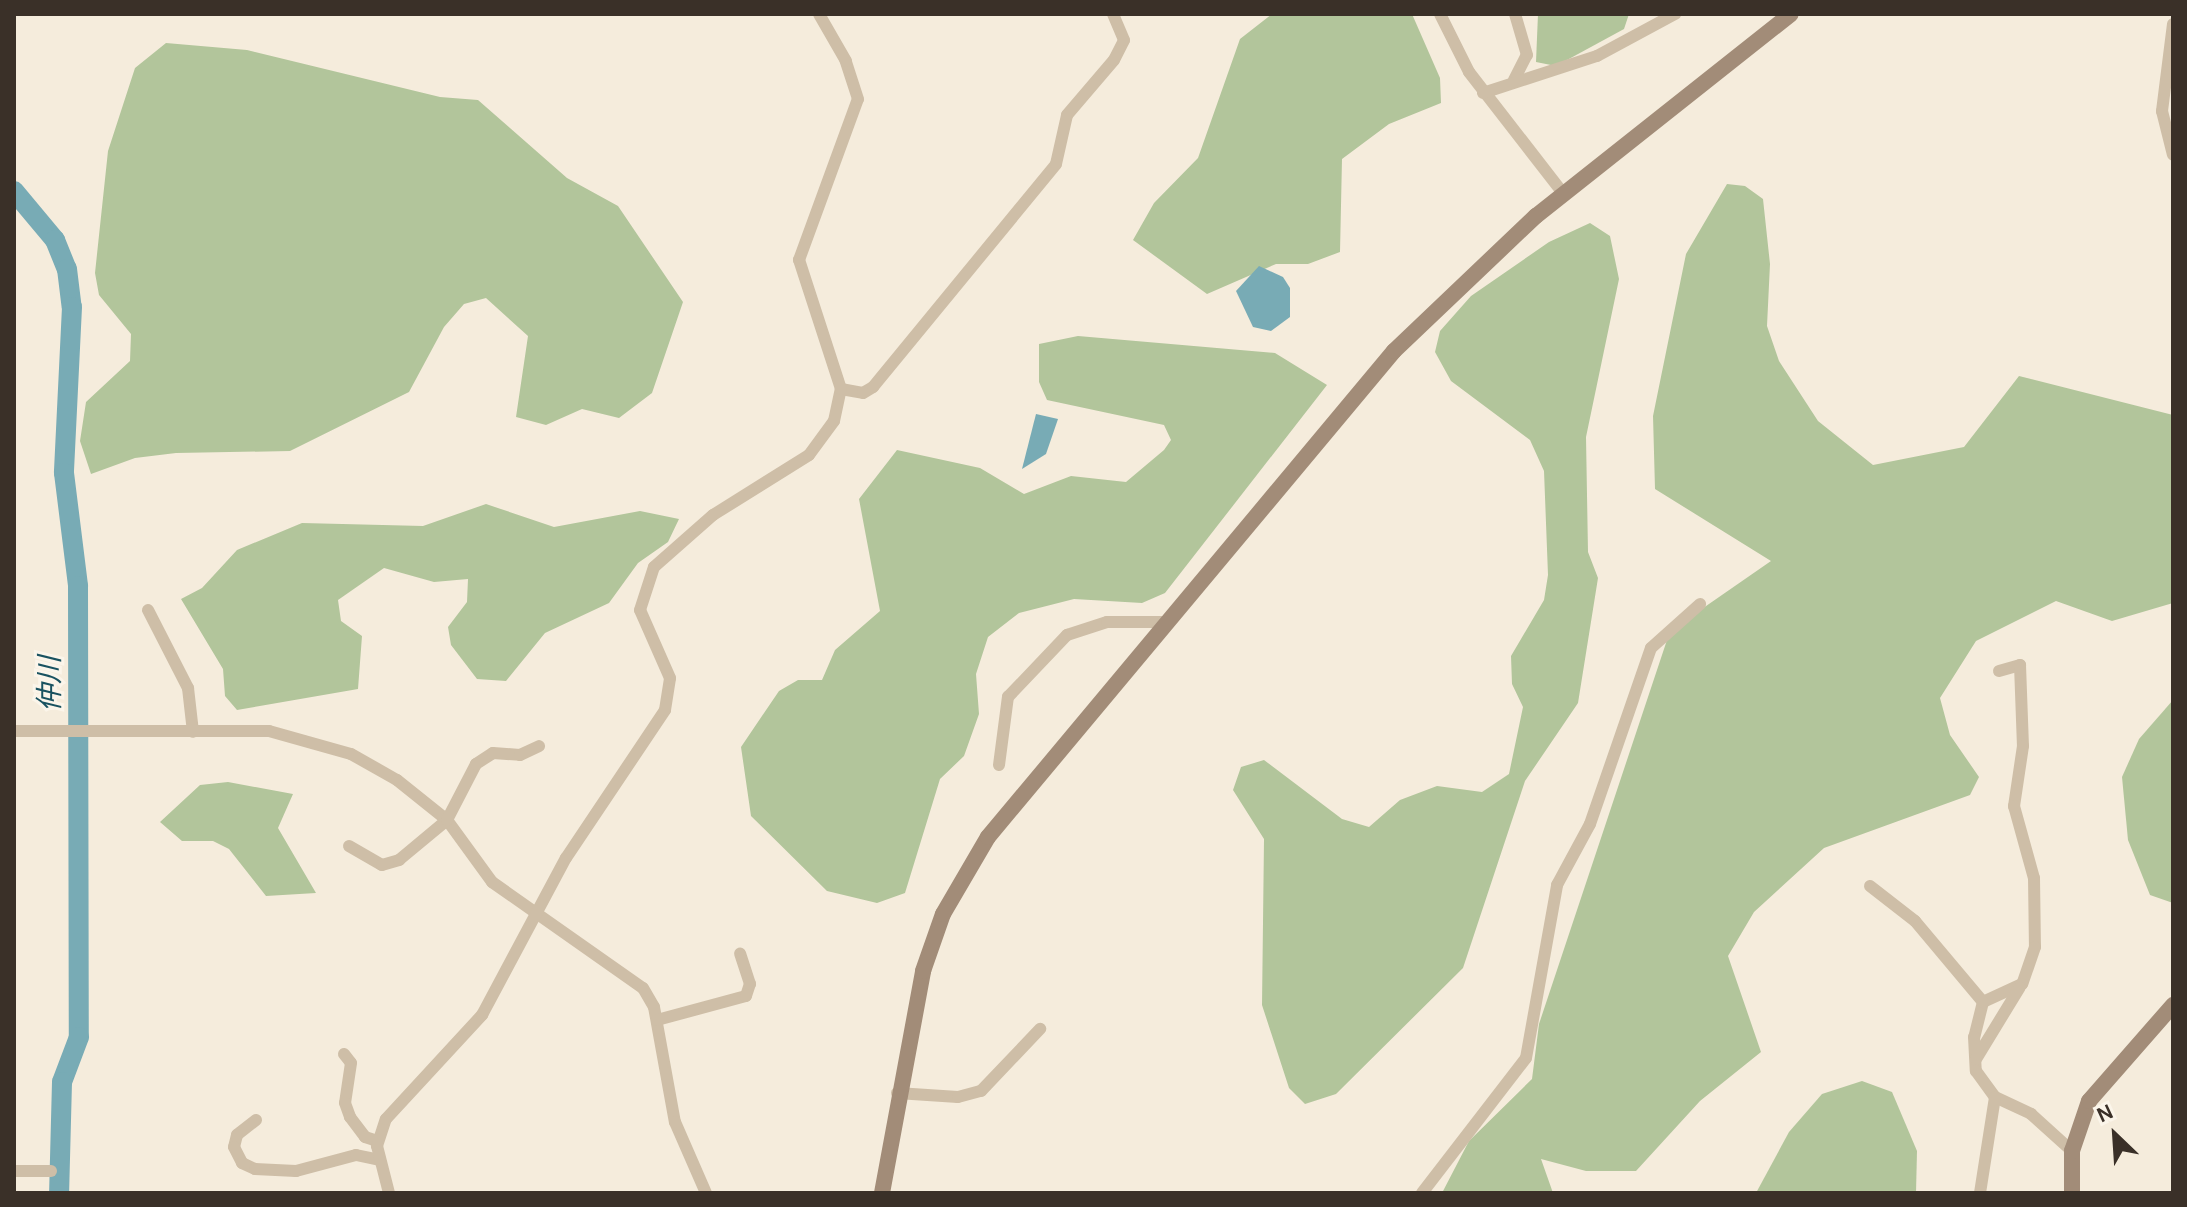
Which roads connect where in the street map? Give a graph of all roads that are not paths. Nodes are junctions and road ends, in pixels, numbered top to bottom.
1 (819, 14) edge
2 (1113, 14) edge
3 (1440, 14) edge
4 (1515, 14) edge
5 (1675, 14) edge
6 (1791, 14) edge
7 (2173, 24) edge
8 (1514, 80) junction
9 (1483, 93) junction
10 (2173, 155) edge
11 (1563, 193) junction
12 (841, 389) junction
13 (1700, 604) dead end
14 (148, 610) dead end
15 (1166, 622) junction
16 (1999, 671) dead end
17 (14, 731) edge
18 (193, 732) junction
19 (539, 746) dead end
20 (999, 765) dead end
21 (447, 820) junction
22 (349, 846) dead end
23 (1870, 886) dead end
24 (536, 916) junction
25 (740, 954) dead end
26 (2022, 984) junction
27 (1983, 1002) junction
28 (2173, 1005) edge
29 (657, 1020) junction
30 (1040, 1029) dead end
31 (344, 1054) dead end
32 (1976, 1059) junction
33 (897, 1093) junction
34 (1995, 1097) junction
35 (256, 1120) dead end
36 (377, 1141) junction
37 (2072, 1151) junction
38 (379, 1160) junction
39 (14, 1171) edge
40 (51, 1171) dead end
41 (389, 1193) edge
42 (706, 1193) edge
43 (882, 1193) edge
44 (1422, 1193) edge
45 (1980, 1193) edge
46 (2072, 1193) edge

1 - 12 street
2 - 12 street
3 - 9 street
4 - 8 street
5 - 8 street
6 - 11 street
7 - 10 street
8 - 9 street
9 - 11 street
11 - 15 street
12 - 24 street
13 - 44 street
14 - 18 street
15 - 20 street
15 - 33 street
16 - 26 street
17 - 18 street
18 - 21 street
19 - 21 street
21 - 22 street
21 - 24 street
23 - 27 street
24 - 29 street
24 - 36 street
25 - 29 street
26 - 27 street
26 - 32 street
27 - 32 street
28 - 37 street
29 - 42 street
30 - 33 street
31 - 36 street
32 - 34 street
33 - 43 street
34 - 37 street
34 - 45 street
35 - 38 street
36 - 38 street
37 - 46 street
38 - 41 street
39 - 40 street

